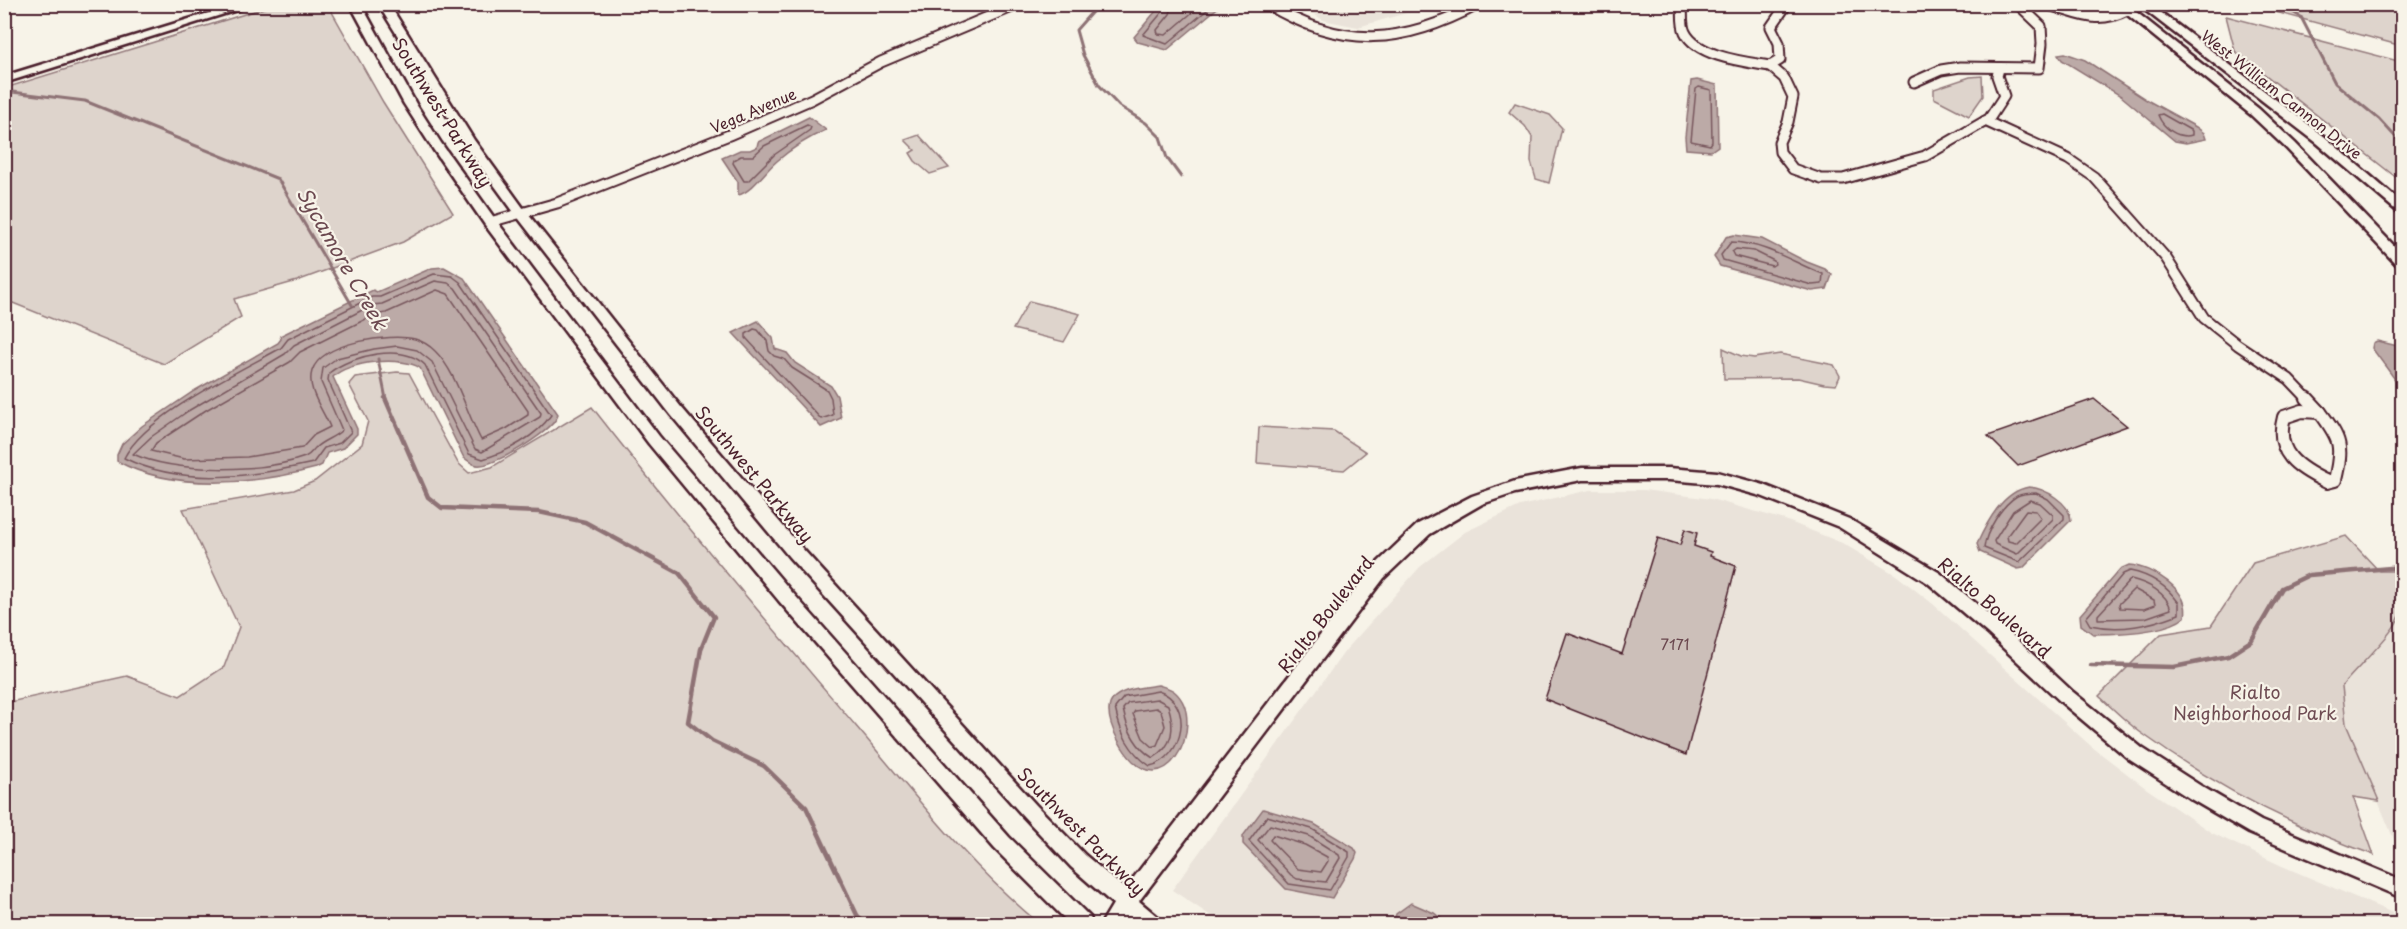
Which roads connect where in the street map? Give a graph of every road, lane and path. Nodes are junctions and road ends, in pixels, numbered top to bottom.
1 (251, 4) edge
2 (355, 4) edge
3 (383, 4) edge
4 (1019, 4) edge
5 (1267, 4) edge
6 (1479, 4) edge
7 (1682, 4) edge
8 (1787, 4) edge
9 (2042, 4) edge
10 (2075, 4) edge
11 (2020, 6) edge
12 (2123, 7) edge
13 (2145, 7) edge
14 (1770, 66) junction
15 (1999, 69) junction
16 (4, 80) edge
17 (1914, 82) dead end
18 (1985, 122) junction
19 (2403, 209) edge
20 (520, 212) junction
21 (490, 222) junction
22 (2403, 262) edge
23 (2320, 412) junction
24 (2403, 889) edge
25 (1126, 905) junction
26 (1083, 924) edge
27 (1110, 924) edge
28 (1151, 924) edge

1 - 16 main road
2 - 21 main road, Southwest Parkway
3 - 20 main road, Southwest Parkway
4 - 20 street, Vega Avenue
5 - 6 street
7 - 14 street
8 - 14 street
9 - 11 street
9 - 12 street
10 - 12 street
11 - 15 street
12 - 13 main road
12 - 22 main road, West William Cannon Drive
13 - 19 main road, West William Cannon Drive
14 - 18 street
15 - 17 street
15 - 18 street
18 - 23 street
20 - 21 street, Vega Avenue
20 - 25 main road, Southwest Parkway
21 - 26 main road, Southwest Parkway
23 - 23 street
24 - 25 main road, Rialto Boulevard
25 - 27 main road, Rialto Boulevard
25 - 28 main road, Southwest Parkway

